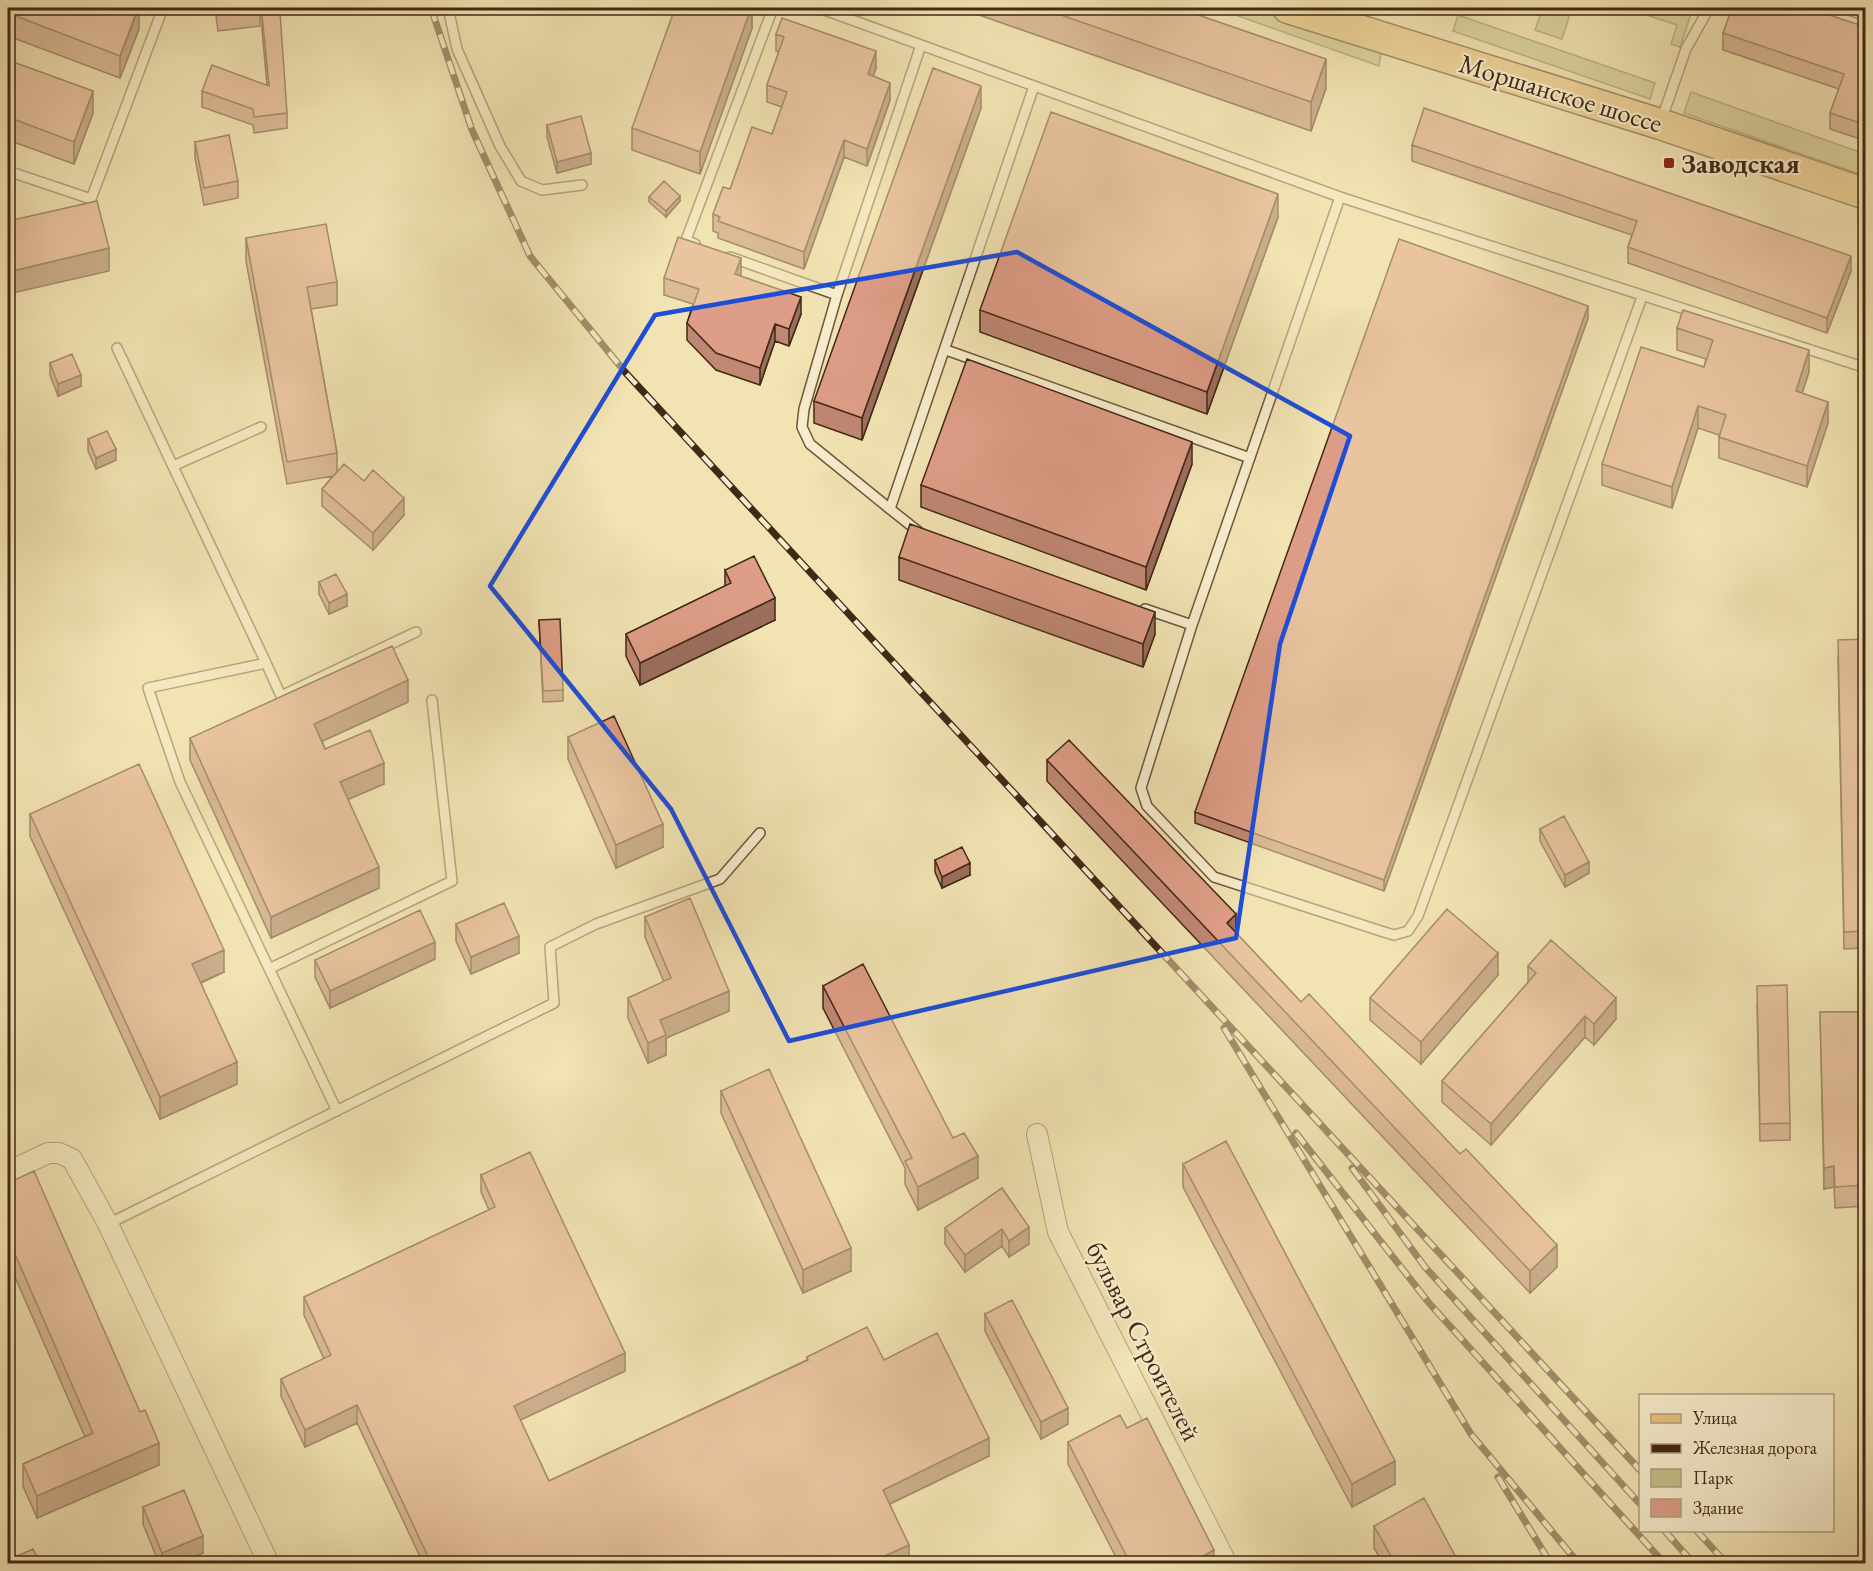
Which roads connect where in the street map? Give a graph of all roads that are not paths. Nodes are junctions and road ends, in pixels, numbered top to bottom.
1 (164, 8) edge
2 (448, 8) edge
3 (773, 8) edge
4 (819, 8) edge
5 (1709, 8) edge
6 (1810, 8) edge
7 (1295, 9) edge
8 (1866, 27) edge
9 (921, 45) junction
10 (1034, 86) junction
11 (1660, 124) junction
12 (8, 171) edge
13 (582, 186) dead end
14 (1866, 194) edge
15 (1340, 197) junction
16 (707, 248) edge
17 (718, 252) edge
18 (837, 295) junction
19 (1642, 297) junction
20 (117, 348) dead end
21 (946, 350) junction
22 (1866, 368) edge
23 (261, 427) dead end
24 (1250, 458) junction
25 (173, 466) junction
26 (890, 509) junction
27 (928, 535) edge
28 (1137, 606) edge
29 (1192, 625) junction
30 (416, 632) dead end
31 (266, 663) junction
32 (432, 700) dead end
33 (760, 833) dead end
34 (269, 969) junction
35 (337, 1111) junction
36 (1037, 1134) dead end
37 (8, 1172) edge
38 (108, 1224) junction
39 (269, 1563) edge
40 (1227, 1563) edge

1 - 12 lane
2 - 13 lane
3 - 16 lane
4 - 9 lane
5 - 11 lane
6 - 8 lane
7 - 11 main road, Моршанское шоссе
9 - 10 lane
9 - 18 lane
10 - 15 lane
10 - 21 lane
11 - 14 main road, Моршанское шоссе
15 - 19 lane
15 - 24 lane
17 - 18 lane
18 - 26 lane
19 - 22 lane
19 - 29 lane
20 - 25 lane
21 - 24 lane
21 - 26 lane
23 - 25 lane
24 - 29 lane
25 - 31 lane
26 - 27 lane
28 - 29 lane
30 - 31 lane
31 - 34 lane
32 - 34 lane
33 - 35 lane
34 - 35 lane
35 - 38 lane
36 - 40 street, бульвар Строителей
37 - 38 street
38 - 39 street

